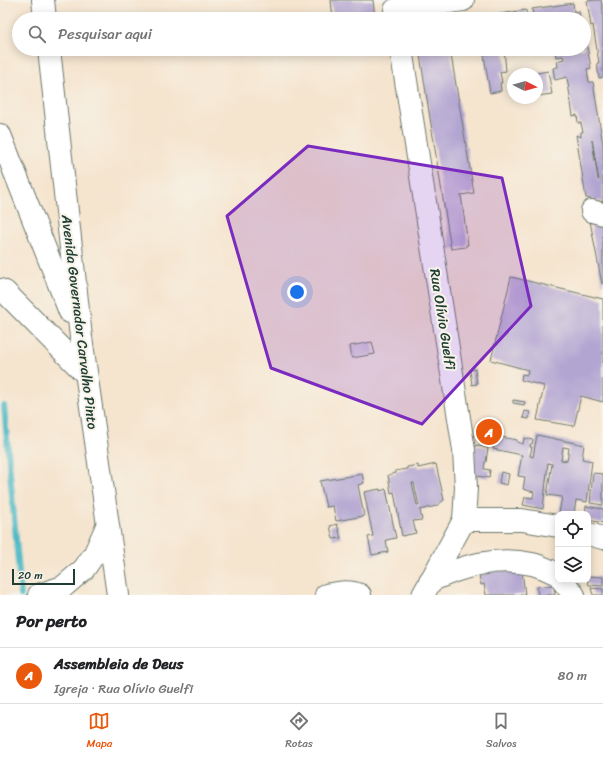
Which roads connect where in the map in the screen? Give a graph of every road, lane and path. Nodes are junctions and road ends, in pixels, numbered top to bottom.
1 (463, 0) edge
2 (395, 10) edge
3 (50, 56) edge
4 (402, 56) edge
5 (0, 135) edge
6 (0, 290) edge
7 (81, 337) junction
8 (85, 373) junction
9 (464, 520) junction
10 (108, 526) junction
11 (555, 526) edge
12 (591, 535) edge
13 (603, 538) edge
14 (555, 573) edge
15 (564, 583) edge
16 (426, 588) edge
17 (39, 595) edge
18 (118, 595) edge
19 (326, 595) edge
20 (360, 595) edge
21 (574, 595) edge

1 - 2 main road
3 - 7 main road, Avenida Governador Carvalho Pinto
4 - 9 main road, Rua Olívio Guelfi
5 - 7 main road
6 - 8 main road
7 - 8 main road, Avenida Governador Carvalho Pinto
8 - 10 main road, Avenida Governador Carvalho Pinto
9 - 11 main road
9 - 16 main road, Rua Olívio Guelfi
10 - 17 main road
10 - 18 main road, Avenida Governador Carvalho Pinto
12 - 13 main road
14 - 16 main road
15 - 21 main road
19 - 20 main road

